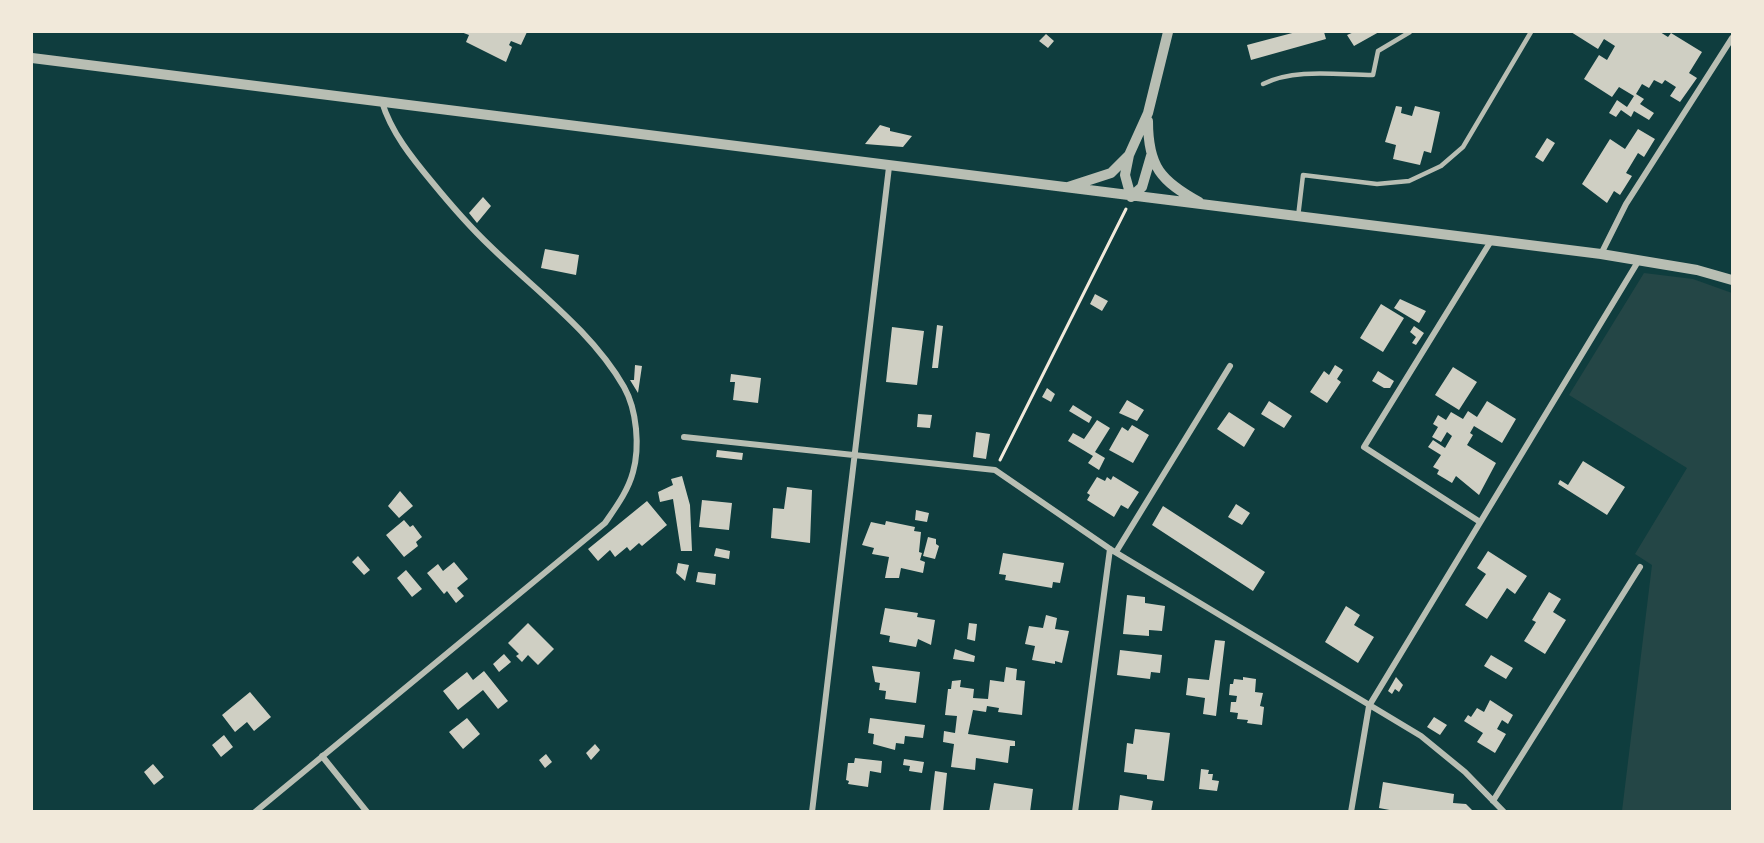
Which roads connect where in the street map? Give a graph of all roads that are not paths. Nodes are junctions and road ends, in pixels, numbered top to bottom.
1 (1168, 32) edge
2 (1410, 32) edge
3 (1531, 32) edge
4 (1732, 38) edge
5 (32, 58) edge
6 (1263, 84) dead end
7 (382, 102) junction
8 (1148, 112) junction
9 (1151, 154) junction
10 (1129, 155) junction
11 (889, 167) junction
12 (1060, 189) junction
13 (1131, 197) junction
14 (1205, 206) junction
15 (1298, 217) junction
16 (1491, 241) junction
17 (1601, 254) junction
18 (1639, 260) junction
19 (1732, 280) edge
20 (1230, 366) dead end
21 (684, 437) dead end
22 (854, 454) junction
23 (1480, 522) junction
24 (1113, 550) junction
25 (1640, 567) dead end
26 (1369, 706) junction
27 (322, 756) junction
28 (1493, 801) junction
29 (255, 812) edge
30 (367, 812) edge
31 (812, 812) edge
32 (1075, 812) edge
33 (1351, 812) edge
34 (1504, 812) edge

1 - 8 street
2 - 6 lane
3 - 15 lane
4 - 17 street
5 - 7 street
7 - 11 street
7 - 27 street
8 - 9 street
8 - 10 street
9 - 13 street
9 - 14 street
10 - 12 street
10 - 13 street
11 - 12 street
11 - 22 street
12 - 13 street
13 - 14 street
14 - 15 street
15 - 16 street
16 - 17 street
16 - 23 street
17 - 18 street
18 - 19 street
18 - 23 street
20 - 24 street
21 - 22 street
22 - 24 street
22 - 31 street
23 - 26 street
24 - 26 street
24 - 32 street
25 - 28 street
26 - 28 street
26 - 33 street
27 - 29 street
27 - 30 street
28 - 34 street

